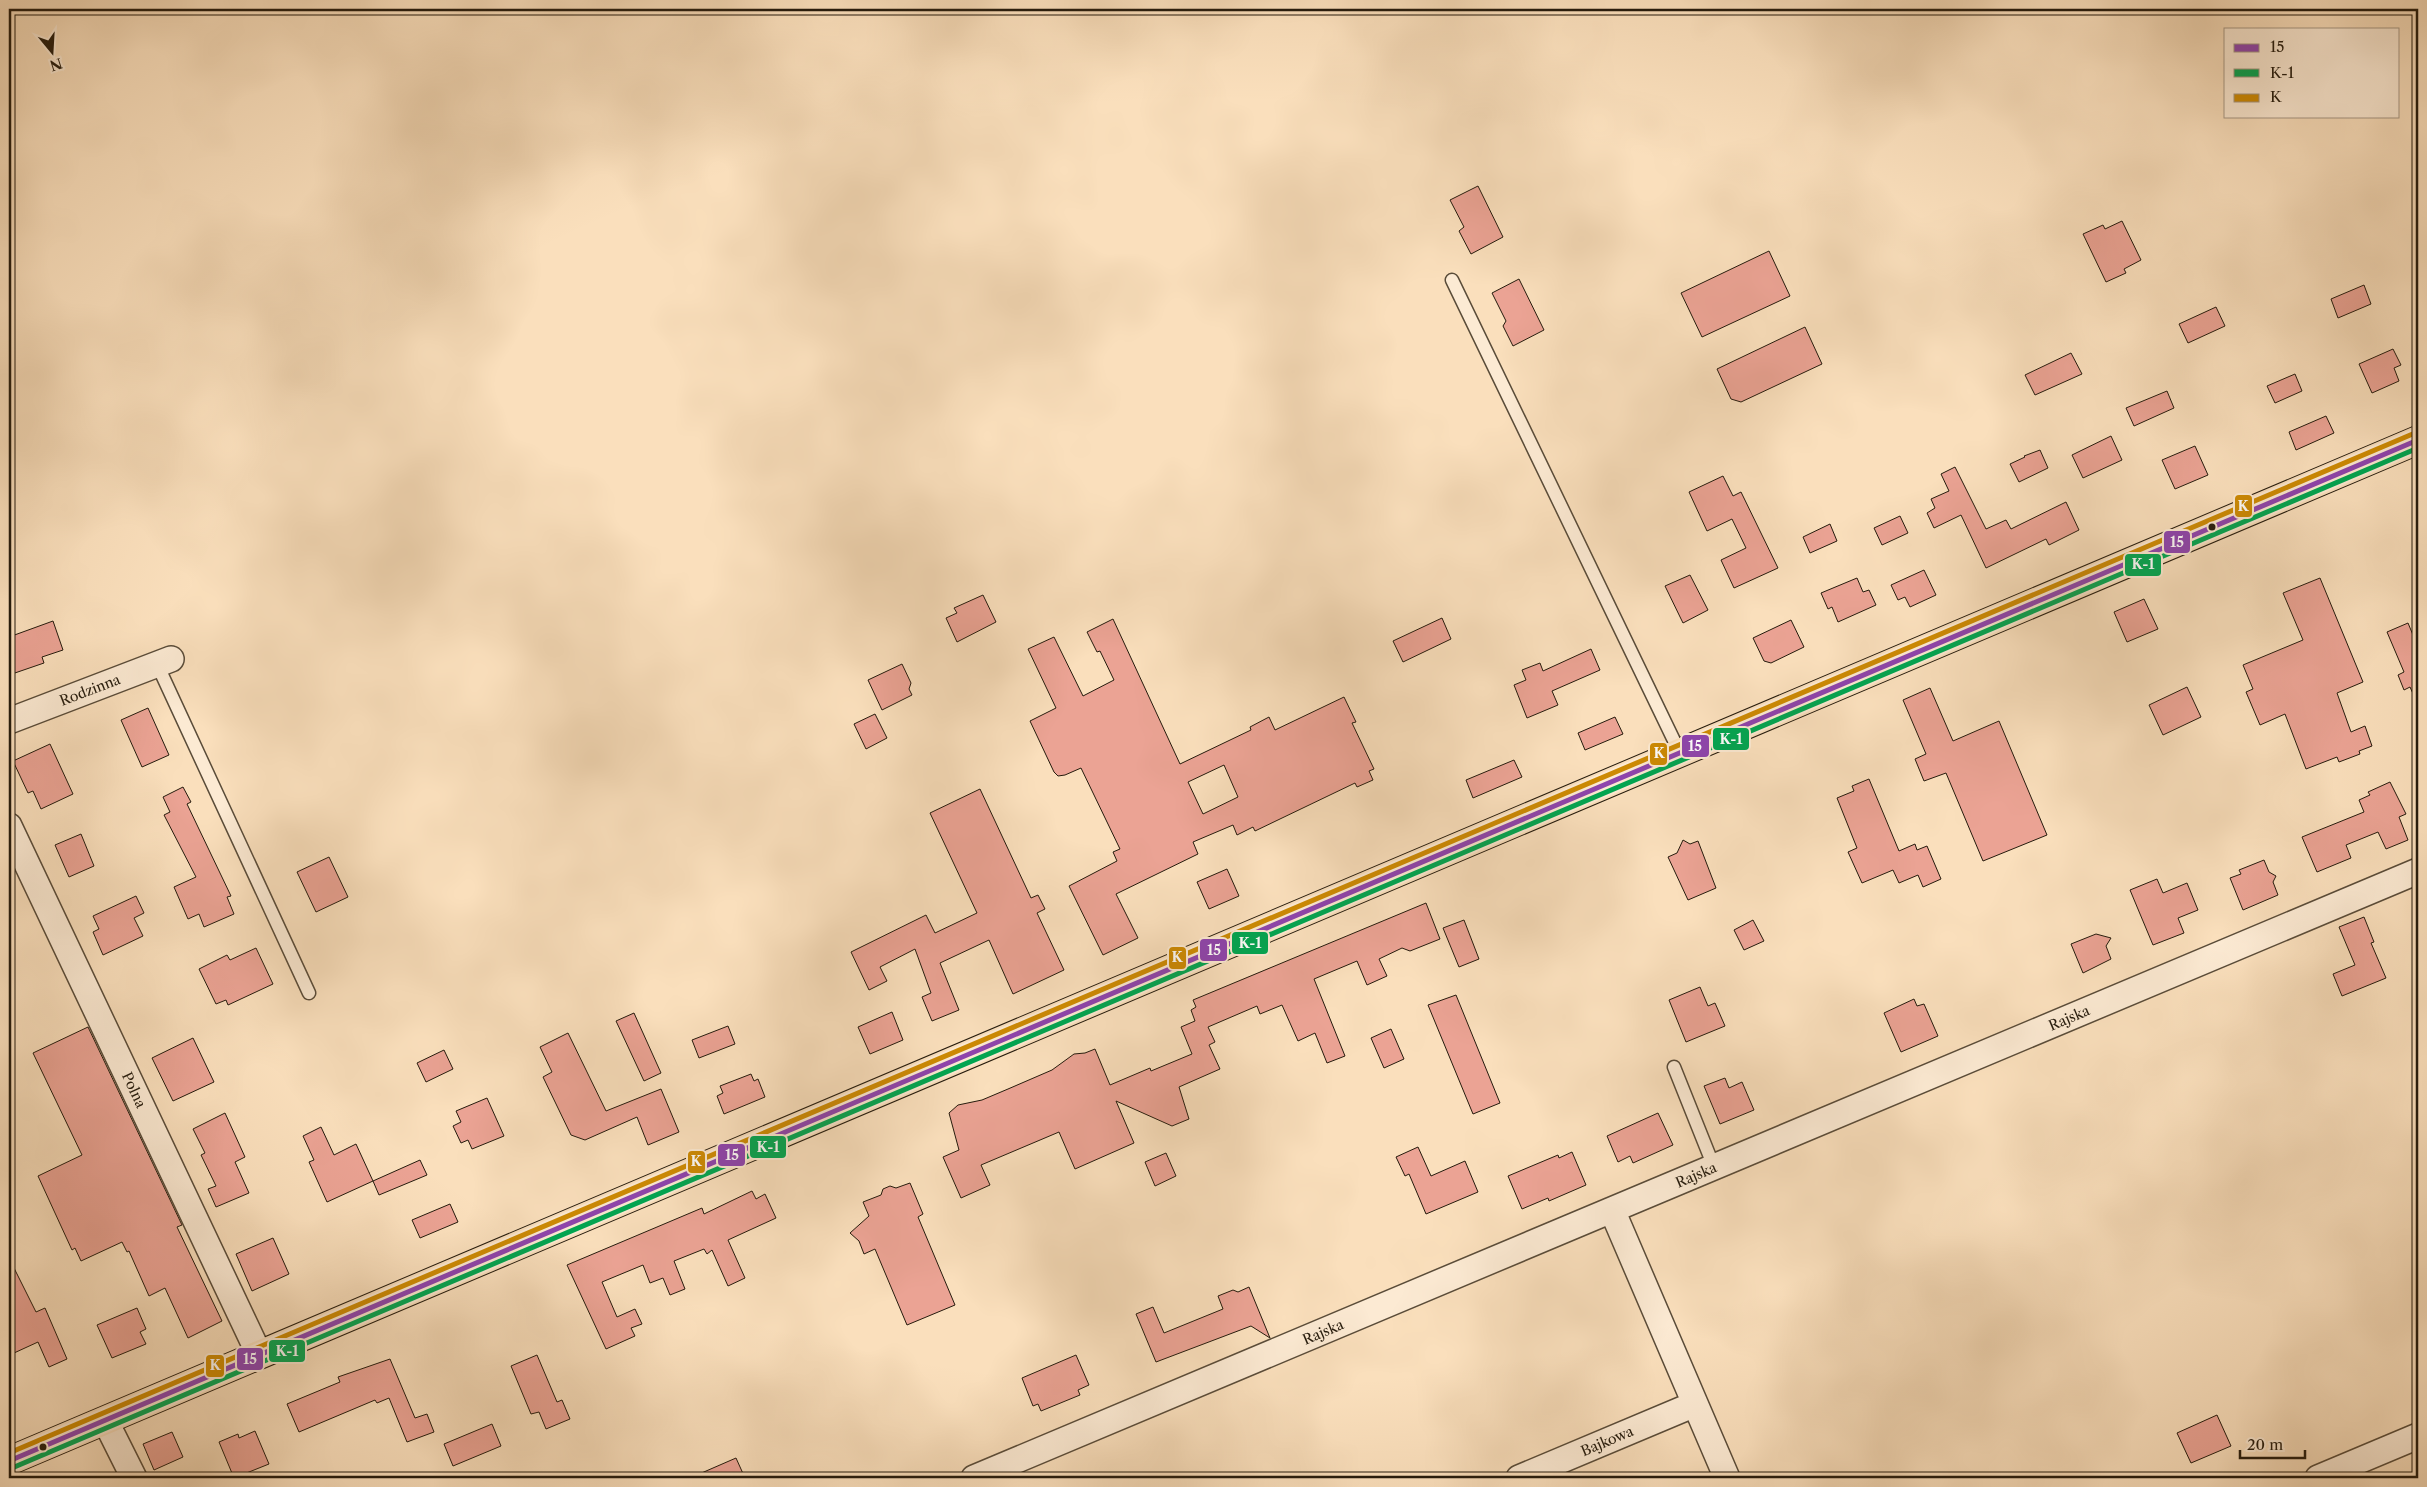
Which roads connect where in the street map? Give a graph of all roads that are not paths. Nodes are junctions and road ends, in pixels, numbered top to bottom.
1 (1452, 280) dead end
2 (2418, 440) edge
3 (164, 662) joint
4 (9, 721) edge
5 (1680, 753) junction
6 (9, 826) edge
7 (2418, 871) edge
8 (309, 993) dead end
9 (1674, 1067) dead end
10 (1714, 1167) junction
11 (1612, 1210) junction
12 (259, 1354) junction
13 (1695, 1404) junction
14 (104, 1420) junction
15 (2418, 1436) edge
16 (9, 1461) edge
17 (134, 1478) edge
18 (974, 1478) edge
19 (1519, 1478) edge
20 (1727, 1478) edge
21 (2318, 1478) edge

1 - 5 lane
2 - 5 main road
3 - 4 street, Rodzinna
3 - 8 lane
5 - 12 main road
6 - 12 street, Polna
7 - 10 street, Rajska
9 - 10 lane
10 - 11 street, Rajska
11 - 13 street
11 - 18 street, Rajska
12 - 14 main road
13 - 19 street, Bajkowa
13 - 20 street
14 - 16 main road
14 - 17 street
15 - 21 street

